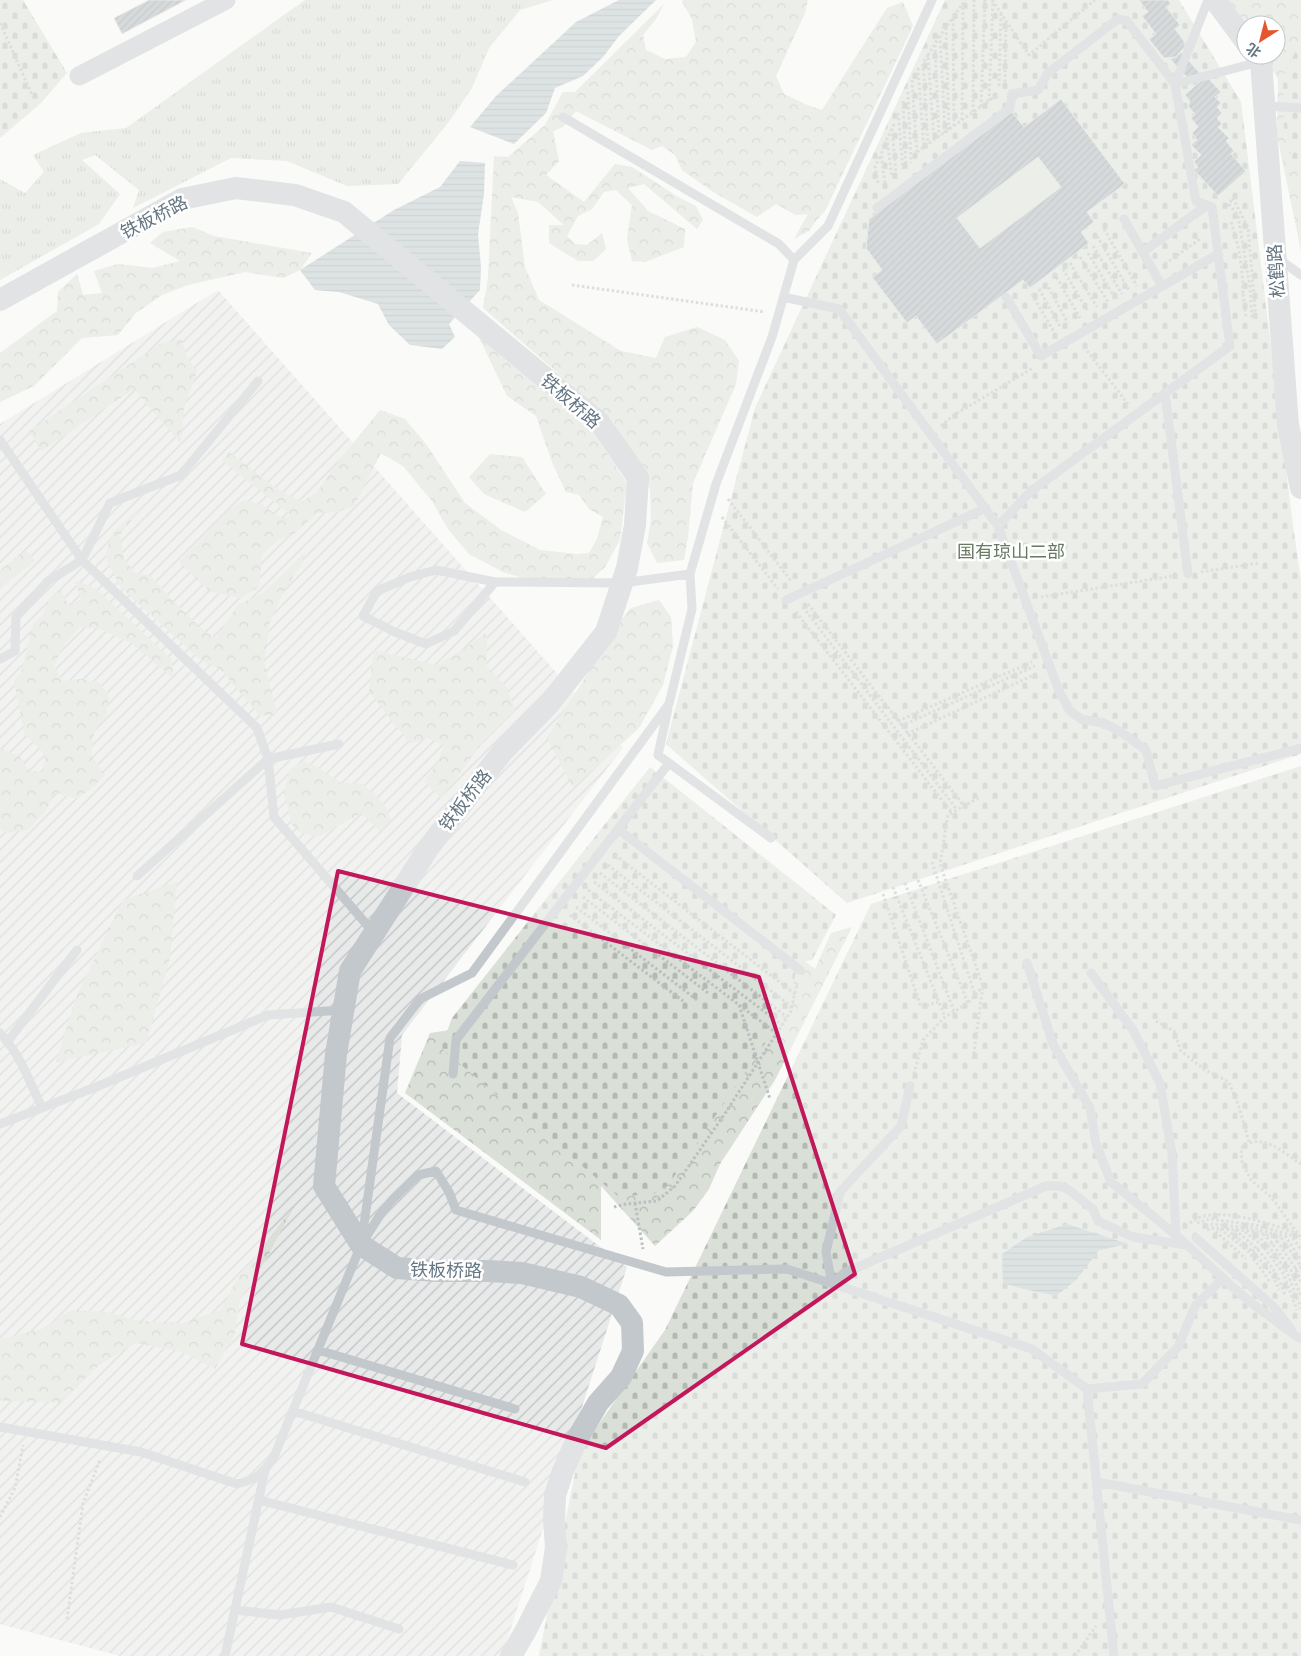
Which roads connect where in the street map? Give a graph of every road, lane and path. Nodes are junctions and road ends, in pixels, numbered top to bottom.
1 (226, 0) edge
2 (932, 0) edge
3 (974, 0) edge
4 (985, 0) edge
5 (993, 0) edge
6 (1095, 0) edge
7 (1208, 0) edge
8 (1215, 0) edge
9 (964, 2) edge
10 (1001, 12) junction
11 (953, 18) junction
12 (1006, 20) junction
13 (0, 23) edge
14 (946, 28) junction
15 (1236, 28) edge
16 (940, 36) junction
17 (935, 44) junction
18 (928, 55) junction
19 (923, 63) junction
20 (1236, 65) edge
21 (1259, 65) edge
22 (918, 70) junction
23 (79, 76) dead end
24 (912, 78) junction
25 (1175, 84) junction
26 (907, 88) junction
27 (998, 94) junction
28 (1012, 94) junction
29 (33, 97) dead end
30 (903, 99) junction
31 (989, 101) junction
32 (998, 102) dead end
33 (981, 106) junction
34 (1264, 106) junction
35 (1301, 108) edge
36 (898, 112) junction
37 (973, 112) junction
38 (564, 117) dead end
39 (962, 120) junction
40 (954, 126) junction
41 (892, 129) junction
42 (949, 130) junction
43 (945, 133) junction
44 (939, 136) junction
45 (888, 139) junction
46 (934, 140) junction
47 (928, 144) junction
48 (924, 147) junction
49 (917, 152) junction
50 (881, 154) junction
51 (918, 162) dead end
52 (911, 166) dead end
53 (878, 183) dead end
54 (885, 186) dead end
55 (1207, 205) junction
56 (877, 208) dead end
57 (1228, 215) dead end
58 (1124, 219) dead end
59 (1104, 229) dead end
60 (1215, 229) junction
61 (1097, 236) dead end
62 (1093, 246) dead end
63 (1142, 252) junction
64 (1088, 253) dead end
65 (1218, 254) junction
66 (1275, 256) junction
67 (1080, 257) dead end
68 (794, 260) junction
69 (1070, 263) dead end
70 (1063, 269) dead end
71 (1154, 271) junction
72 (1054, 273) dead end
73 (1301, 275) edge
74 (1046, 283) dead end
75 (572, 285) dead end
76 (1162, 286) junction
77 (1039, 290) dead end
78 (1032, 294) dead end
79 (1236, 294) dead end
80 (1243, 294) junction
81 (1006, 297) dead end
82 (783, 298) junction
83 (0, 300) edge
84 (1129, 305) junction
85 (779, 314) junction
86 (1246, 318) dead end
87 (1254, 319) joint
88 (1105, 320) junction
89 (1096, 324) junction
90 (1087, 330) junction
91 (1068, 340) junction
92 (1037, 365) dead end
93 (258, 381) dead end
94 (1165, 393) junction
95 (1136, 414) junction
96 (931, 434) junction
97 (0, 440) edge
98 (716, 484) junction
99 (1301, 488) edge
100 (711, 502) junction
101 (986, 508) junction
102 (998, 526) junction
103 (82, 560) junction
104 (1259, 563) dead end
105 (690, 574) junction
106 (1188, 574) junction
107 (496, 582) junction
108 (622, 583) junction
109 (794, 596) junction
110 (1025, 599) junction
111 (0, 659) edge
112 (1048, 661) junction
113 (670, 704) junction
114 (898, 722) junction
115 (901, 726) junction
116 (907, 734) junction
117 (339, 744) dead end
118 (1301, 748) edge
119 (268, 759) junction
120 (669, 763) junction
121 (980, 797) dead end
122 (964, 806) junction
123 (957, 810) junction
124 (952, 813) junction
125 (618, 829) junction
126 (771, 838) dead end
127 (605, 846) junction
128 (597, 857) junction
129 (932, 862) dead end
130 (590, 865) junction
131 (137, 876) dead end
132 (918, 880) dead end
133 (578, 882) junction
134 (905, 883) dead end
135 (893, 887) dead end
136 (883, 894) dead end
137 (565, 898) junction
138 (559, 906) junction
139 (374, 933) junction
140 (77, 950) dead end
141 (1027, 963) dead end
142 (800, 970) joint
143 (1091, 973) dead end
144 (983, 986) junction
145 (708, 993) dead end
146 (795, 994) junction
147 (975, 995) junction
148 (697, 1000) dead end
149 (683, 1001) dead end
150 (938, 1002) junction
151 (968, 1003) junction
152 (739, 1005) junction
153 (792, 1007) junction
154 (343, 1010) junction
155 (954, 1011) junction
156 (787, 1017) junction
157 (945, 1017) junction
158 (1156, 1021) dead end
159 (782, 1025) junction
160 (0, 1033) edge
161 (776, 1033) junction
162 (8, 1041) junction
163 (973, 1059) dead end
164 (758, 1062) junction
165 (453, 1074) dead end
166 (910, 1086) joint
167 (770, 1099) dead end
168 (42, 1108) junction
169 (0, 1124) edge
170 (1249, 1142) junction
171 (1301, 1164) edge
172 (635, 1203) junction
173 (614, 1207) dead end
174 (1235, 1230) junction
175 (1244, 1230) junction
176 (1252, 1231) junction
177 (1297, 1233) junction
178 (1262, 1234) junction
179 (1291, 1235) junction
180 (1196, 1238) joint
181 (1284, 1238) junction
182 (1301, 1238) edge
183 (1182, 1240) junction
184 (1277, 1241) junction
185 (1272, 1243) junction
186 (361, 1245) junction
187 (1265, 1246) junction
188 (1258, 1248) junction
189 (1301, 1250) edge
190 (1301, 1260) edge
191 (1224, 1262) junction
192 (646, 1266) junction
193 (1301, 1267) edge
194 (1296, 1269) junction
195 (1287, 1272) junction
196 (1278, 1275) junction
197 (1223, 1278) junction
198 (1301, 1282) edge
199 (832, 1284) junction
200 (1249, 1284) junction
201 (1301, 1297) edge
202 (1287, 1300) dead end
203 (1301, 1308) edge
204 (1299, 1315) dead end
205 (1299, 1338) edge
206 (318, 1350) junction
207 (1087, 1389) junction
208 (515, 1409) dead end
209 (293, 1411) junction
210 (0, 1427) edge
211 (26, 1432) junction
212 (106, 1445) junction
213 (265, 1470) junction
214 (525, 1482) dead end
215 (1096, 1482) junction
216 (259, 1500) junction
217 (0, 1517) edge
218 (1301, 1520) edge
219 (512, 1565) dead end
220 (235, 1610) junction
221 (1110, 1614) junction
222 (67, 1619) dead end
223 (399, 1629) dead end
224 (225, 1656) edge
225 (511, 1656) edge
226 (1075, 1656) edge
227 (1114, 1656) edge

1 - 23 street
2 - 68 lane
3 - 37 path
4 - 33 path
5 - 10 path
5 - 31 path
6 - 12 path
7 - 25 lane
8 - 15 street
9 - 11 path
9 - 39 path
10 - 12 path
10 - 27 path
11 - 14 path
11 - 40 path
12 - 28 path
13 - 29 path
14 - 16 path
14 - 42 path
16 - 17 path
16 - 43 path
17 - 18 path
17 - 44 path
18 - 19 path
18 - 46 path
19 - 22 path
19 - 47 path
20 - 25 lane
21 - 34 street, 松鹤路
22 - 24 path
22 - 48 path
24 - 26 path
24 - 49 path
25 - 28 lane
25 - 55 lane
26 - 30 path
26 - 52 path
27 - 31 path
27 - 32 path
28 - 56 lane
30 - 36 path
30 - 36 path
31 - 33 path
33 - 37 path
34 - 35 lane
34 - 66 street, 松鹤路
36 - 41 path
37 - 39 path
38 - 68 lane
39 - 40 path
40 - 42 path
41 - 45 path
41 - 45 path
42 - 43 path
43 - 44 path
44 - 46 path
45 - 50 path
46 - 47 path
47 - 48 path
48 - 49 path
49 - 51 path
50 - 53 path
50 - 54 path
55 - 60 lane
55 - 63 lane
57 - 80 path
58 - 63 lane
59 - 84 path
60 - 65 lane
60 - 71 path
61 - 84 path
62 - 84 path
63 - 71 lane
64 - 84 path
65 - 76 lane
65 - 94 lane
66 - 73 lane
66 - 99 street, 松鹤路
67 - 84 path
68 - 82 lane
69 - 88 path
70 - 89 path
71 - 76 lane
72 - 90 path
74 - 91 path
75 - 85 path
76 - 84 lane
77 - 91 path
78 - 91 path
79 - 80 path
80 - 86 path
81 - 91 lane
82 - 85 lane
82 - 96 lane
83 - 108 street, 铁板桥路
84 - 88 lane
85 - 98 lane
87 - 87 path
88 - 89 lane
89 - 90 lane
90 - 91 lane
91 - 95 path
92 - 96 path
93 - 103 lane
94 - 95 lane
94 - 106 lane
95 - 102 lane
96 - 101 lane
97 - 103 lane
98 - 100 lane
98 - 109 path
100 - 105 lane
100 - 109 path
101 - 102 lane
101 - 109 lane
102 - 110 lane
103 - 111 lane
103 - 119 lane
104 - 106 path
105 - 108 lane
105 - 113 lane
106 - 110 path
107 - 107 lane
107 - 108 lane
108 - 139 street, 铁板桥路
109 - 114 path
109 - 123 path
109 - 124 path
110 - 112 lane
112 - 114 path
112 - 115 path
112 - 116 path
112 - 118 lane
113 - 120 lane
113 - 186 lane
114 - 115 path
115 - 116 path
116 - 122 path
117 - 119 lane
119 - 131 lane
119 - 139 lane
120 - 125 lane
120 - 126 lane
121 - 122 path
122 - 123 path
123 - 124 path
124 - 144 path
125 - 127 lane
125 - 142 lane
127 - 128 lane
127 - 146 path
128 - 130 lane
128 - 153 path
129 - 147 path
130 - 133 lane
130 - 156 path
132 - 151 path
133 - 137 lane
133 - 145 path
133 - 152 path
133 - 159 path
134 - 155 path
135 - 150 path
136 - 150 path
137 - 138 lane
137 - 148 path
138 - 149 path
138 - 165 lane
139 - 154 street, 铁板桥路
140 - 162 lane
141 - 183 lane
142 - 146 path
143 - 183 lane
144 - 147 path
144 - 163 path
146 - 153 path
147 - 151 path
150 - 157 path
151 - 155 path
152 - 161 path
152 - 164 path
153 - 156 path
154 - 168 lane
154 - 186 street, 铁板桥路
155 - 157 path
156 - 159 path
157 - 166 path
158 - 170 path
159 - 161 path
160 - 162 lane
161 - 164 path
162 - 168 lane
164 - 167 path
164 - 172 path
166 - 199 lane
168 - 169 lane
170 - 171 path
170 - 177 path
172 - 173 path
172 - 192 path
174 - 175 path
174 - 180 path
174 - 188 path
175 - 176 path
175 - 187 path
176 - 178 path
176 - 187 path
177 - 179 path
177 - 182 path
177 - 183 path
178 - 181 path
178 - 185 path
179 - 181 path
179 - 183 path
179 - 189 path
180 - 191 lane
181 - 183 path
181 - 184 path
181 - 190 path
181 - 193 path
183 - 197 lane
183 - 199 lane
184 - 185 path
184 - 194 path
185 - 187 path
185 - 195 path
186 - 192 lane
186 - 206 lane
186 - 225 street, 铁板桥路
187 - 188 path
187 - 195 path
188 - 191 path
188 - 196 path
191 - 200 lane
192 - 199 lane
193 - 194 path
194 - 195 path
194 - 198 path
195 - 196 path
195 - 201 path
195 - 203 path
195 - 204 path
196 - 200 path
196 - 202 path
197 - 205 lane
197 - 207 lane
199 - 207 lane
200 - 205 lane
206 - 208 lane
206 - 209 lane
207 - 215 lane
209 - 213 lane
209 - 214 lane
210 - 211 lane
211 - 212 lane
211 - 217 path
212 - 213 lane
212 - 222 path
213 - 216 lane
215 - 218 lane
215 - 221 lane
216 - 219 lane
216 - 220 lane
220 - 223 lane
220 - 224 lane
221 - 226 path
221 - 227 lane

